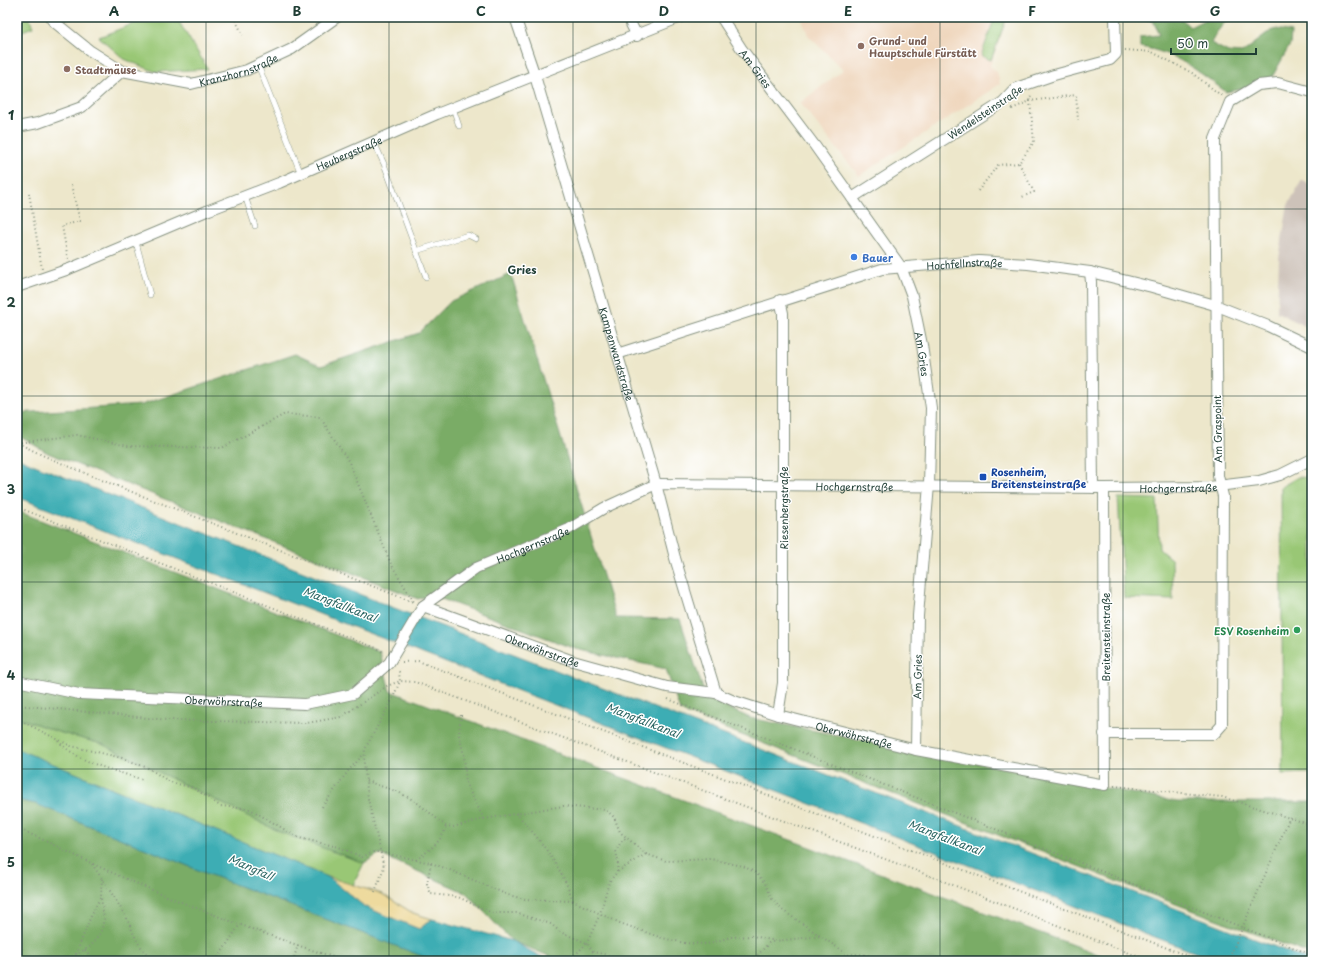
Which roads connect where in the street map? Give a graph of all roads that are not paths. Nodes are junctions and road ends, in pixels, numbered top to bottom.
1 (50, 17) edge
2 (337, 17) edge
3 (515, 17) edge
4 (631, 17) edge
5 (681, 17) edge
6 (721, 17) edge
7 (1115, 17) edge
8 (637, 36) junction
9 (258, 65) junction
10 (122, 71) junction
11 (535, 76) junction
12 (1312, 92) edge
13 (452, 108) junction
14 (459, 126) dead end
15 (17, 127) edge
16 (374, 142) junction
17 (301, 174) junction
18 (245, 196) junction
19 (852, 198) junction
20 (255, 226) dead end
21 (476, 239) dead end
22 (136, 242) junction
23 (416, 251) junction
24 (901, 267) junction
25 (1090, 272) junction
26 (426, 277) dead end
27 (17, 287) edge
28 (150, 295) dead end
29 (780, 300) junction
30 (1215, 305) junction
31 (1312, 347) edge
32 (617, 354) junction
33 (1312, 459) edge
34 (656, 484) junction
35 (928, 485) junction
36 (783, 486) junction
37 (1220, 486) junction
38 (1093, 488) junction
39 (1104, 488) junction
40 (422, 608) junction
41 (17, 681) edge
42 (716, 693) junction
43 (778, 715) junction
44 (1104, 734) junction
45 (916, 750) junction
46 (1105, 785) joint

1 - 10 street, Kranzhornstraße
2 - 9 street, Kranzhornstraße
3 - 11 street, Kampenwandstraße
4 - 8 street
5 - 8 street, Heubergstraße
6 - 19 street, Am Gries
7 - 19 street, Wendelsteinstraße
8 - 11 street, Heubergstraße
9 - 10 street, Kranzhornstraße
9 - 17 lane
10 - 15 street
11 - 13 street, Heubergstraße
11 - 32 street, Kampenwandstraße
12 - 30 street, Am Graspoint
13 - 14 lane
13 - 16 street, Heubergstraße
16 - 17 street, Heubergstraße
16 - 23 lane
17 - 18 street, Heubergstraße
18 - 20 lane
18 - 22 street, Heubergstraße
19 - 24 street, Am Gries
21 - 23 lane
22 - 27 street, Heubergstraße
22 - 28 lane
23 - 26 lane
24 - 25 street, Hochfellnstraße
24 - 29 street, Hochfellnstraße
24 - 35 street, Am Gries
25 - 30 street, Hochfellnstraße
25 - 38 street
29 - 32 street, Hochfellnstraße
29 - 36 street, Riesenbergstraße
30 - 31 street, Hochfellnstraße
30 - 37 street, Am Graspoint
32 - 34 street, Kampenwandstraße
33 - 37 street, Hochgernstraße
34 - 36 street, Hochgernstraße
34 - 40 street, Hochgernstraße
34 - 42 street, Kampenwandstraße
35 - 36 street, Hochgernstraße
35 - 38 street, Hochgernstraße
35 - 45 street, Am Gries
36 - 43 street, Riesenbergstraße
37 - 39 street, Hochgernstraße
37 - 44 street, Am Graspoint
38 - 39 street, Hochgernstraße
39 - 44 street, Breitensteinstraße
40 - 41 street, Oberwöhrstraße
40 - 42 street, Oberwöhrstraße
42 - 43 street, Oberwöhrstraße
43 - 45 street, Oberwöhrstraße
44 - 46 street, Breitensteinstraße
45 - 46 street, Oberwöhrstraße

